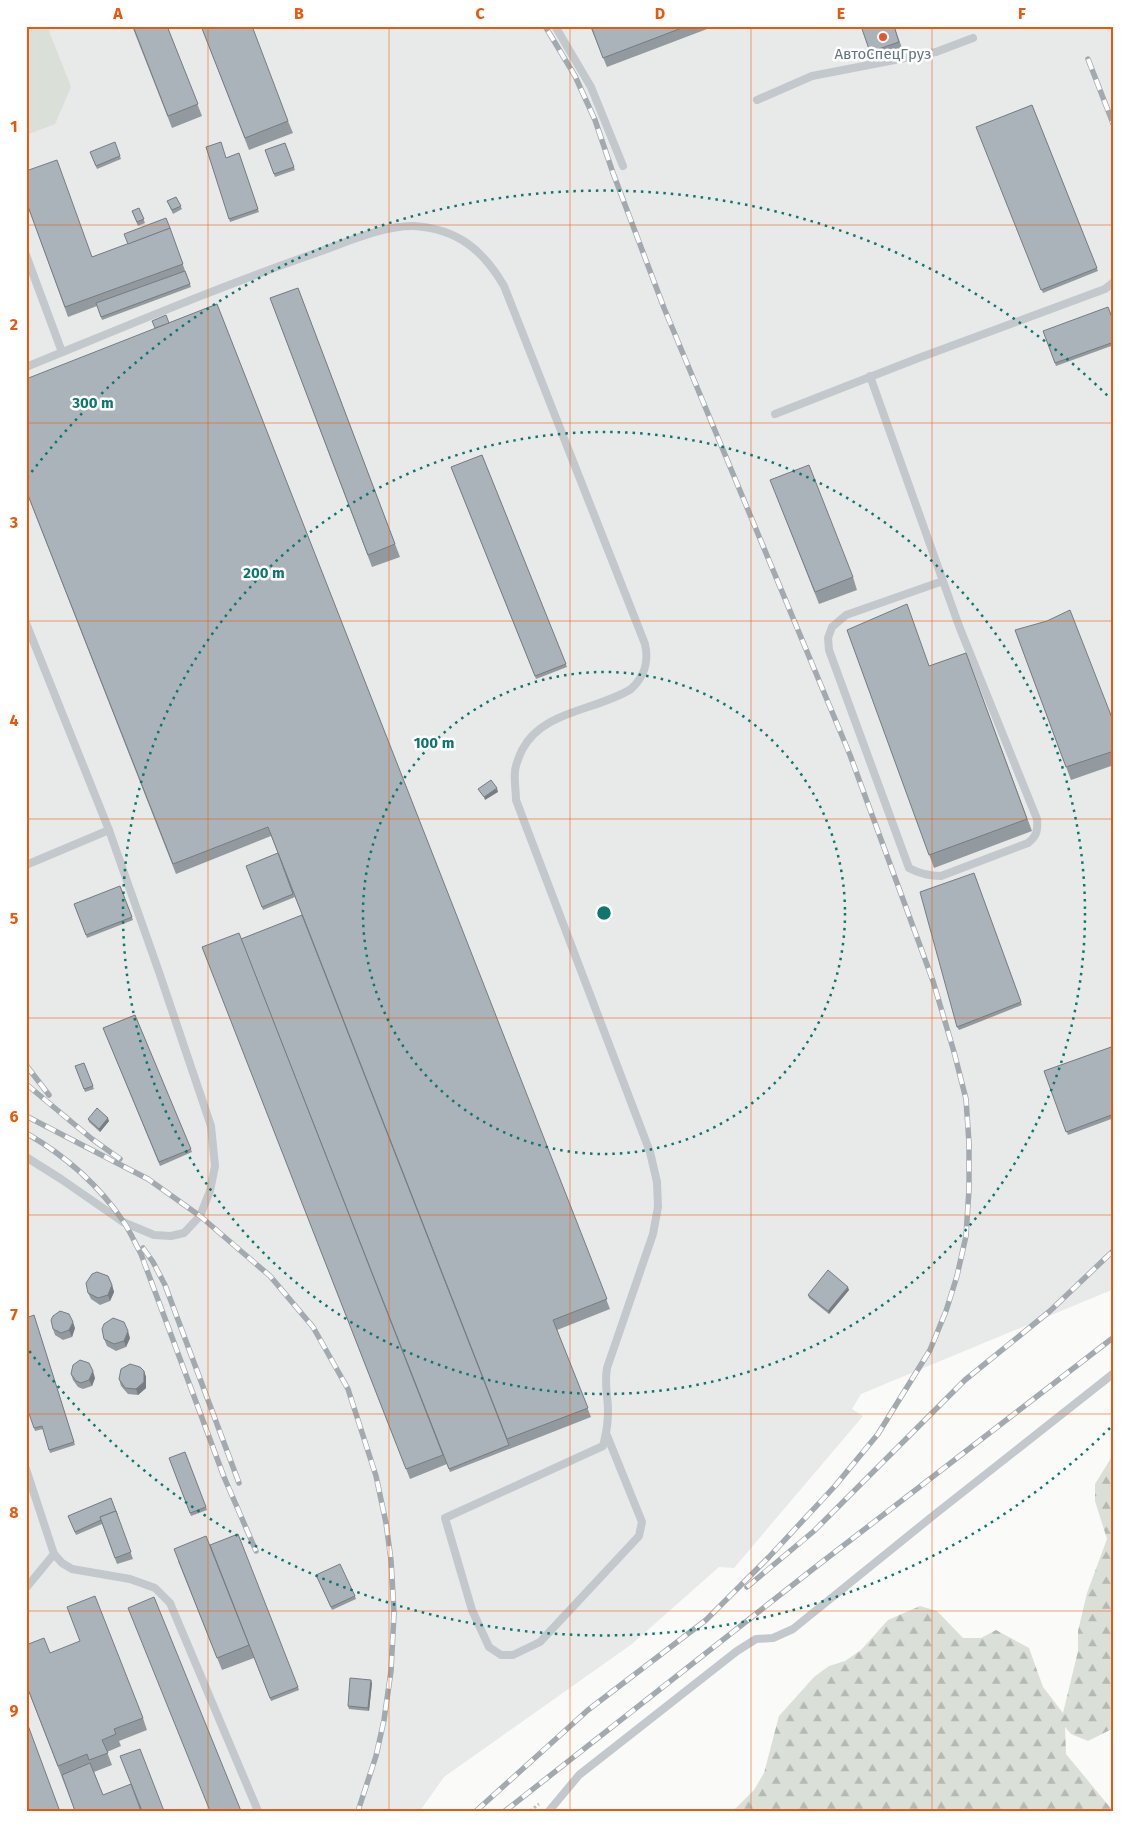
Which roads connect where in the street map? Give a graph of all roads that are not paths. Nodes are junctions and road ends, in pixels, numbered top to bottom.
1 (555, 26) edge
2 (973, 38) dead end
3 (756, 100) dead end
4 (623, 166) dead end
5 (26, 255) edge
6 (1114, 282) edge
7 (62, 352) junction
8 (26, 367) edge
9 (870, 376) junction
10 (775, 414) dead end
11 (943, 581) junction
12 (26, 623) edge
13 (109, 830) junction
14 (26, 865) edge
15 (26, 1157) edge
16 (1114, 1373) edge
17 (606, 1433) junction
18 (26, 1469) edge
19 (54, 1554) junction
20 (26, 1588) edge
21 (258, 1811) edge
22 (549, 1811) edge

1 - 4 lane
2 - 3 lane
5 - 7 lane
6 - 9 lane
7 - 8 lane
7 - 17 lane
9 - 10 lane
9 - 11 lane
11 - 11 lane
12 - 13 lane
13 - 14 lane
13 - 15 lane
16 - 22 lane
17 - 17 lane
18 - 19 lane
19 - 20 lane
19 - 21 lane

